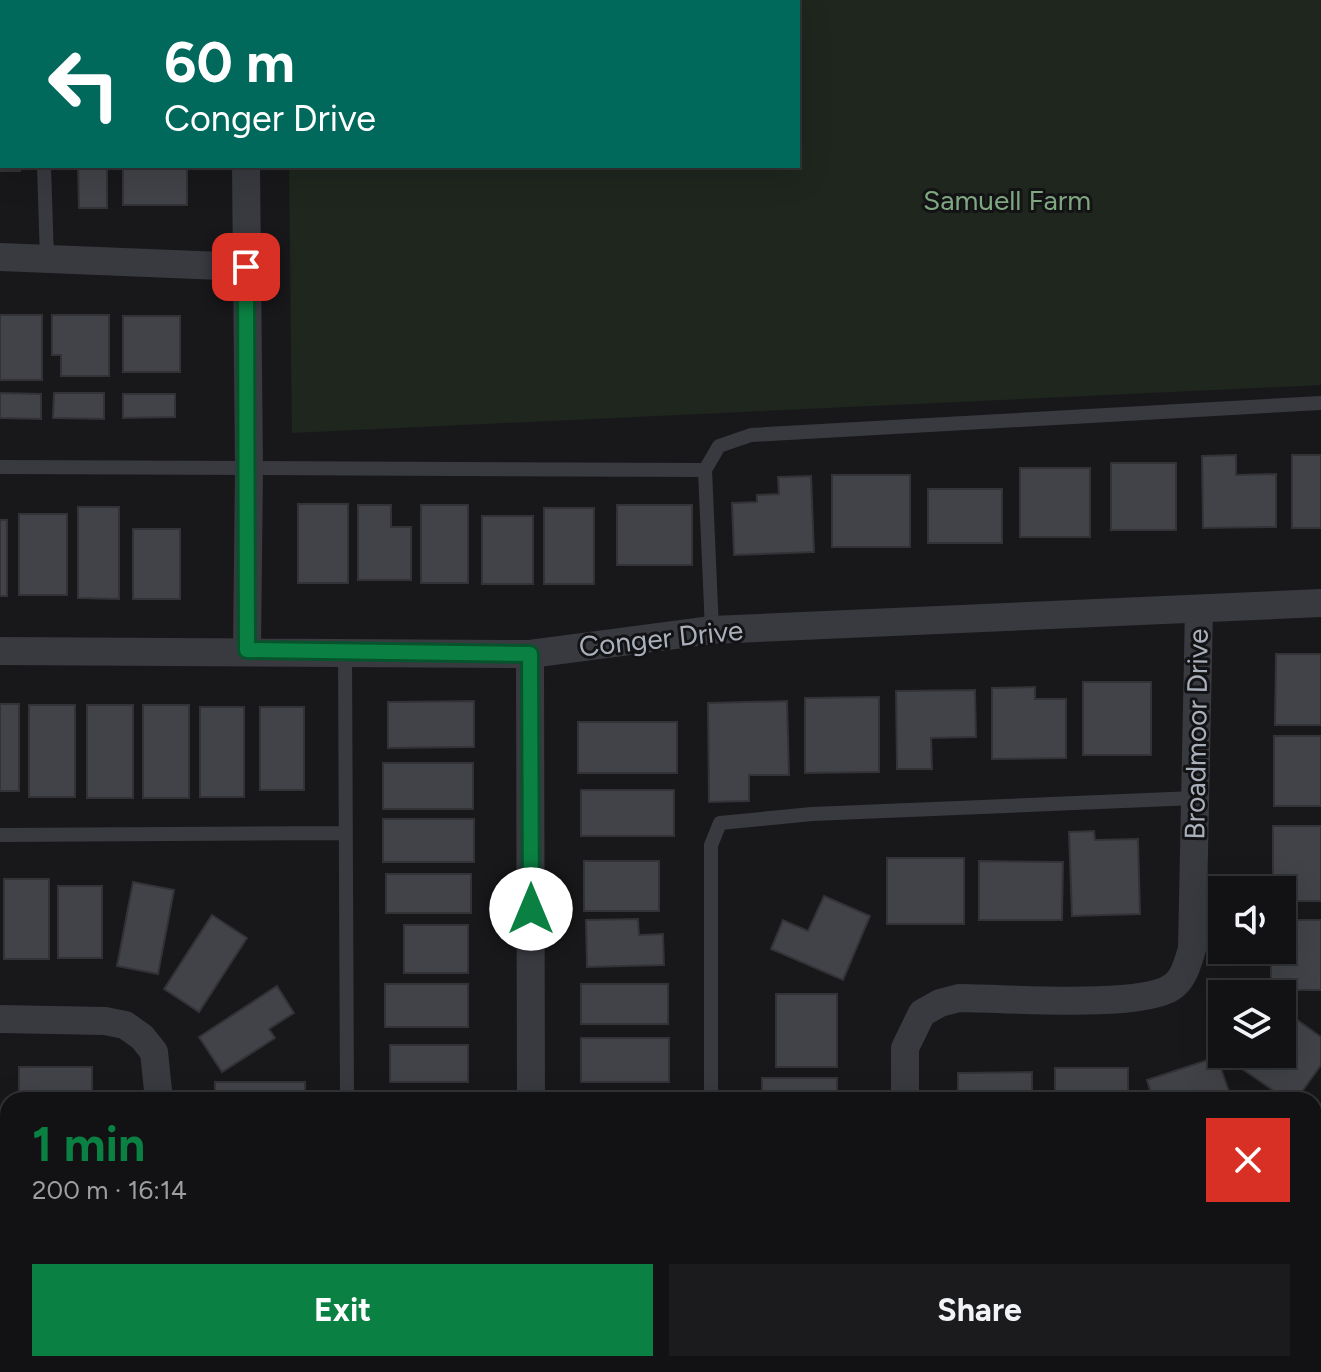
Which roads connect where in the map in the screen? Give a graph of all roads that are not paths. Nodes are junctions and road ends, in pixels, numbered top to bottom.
1 (44, 168) edge
2 (246, 168) edge
3 (0, 257) edge
4 (47, 259) junction
5 (246, 267) junction
6 (1321, 403) edge
7 (0, 467) edge
8 (249, 468) junction
9 (705, 470) junction
10 (1321, 603) edge
11 (1199, 609) junction
12 (712, 630) junction
13 (247, 650) junction
14 (0, 651) edge
15 (345, 651) junction
16 (530, 654) junction
17 (1195, 798) junction
18 (345, 833) junction
19 (0, 835) edge
20 (0, 1019) edge
21 (158, 1092) edge
22 (347, 1092) edge
23 (531, 1092) edge
24 (711, 1092) edge
25 (905, 1092) edge

1 - 4 lane
2 - 5 street
3 - 4 street
4 - 5 street
5 - 8 street
6 - 9 lane
7 - 8 lane
8 - 9 lane
8 - 13 street
9 - 12 lane
10 - 11 street, Conger Drive
11 - 12 street, Conger Drive
11 - 17 street, Broadmoor Drive
12 - 16 street, Conger Drive
13 - 14 street, Conger Drive
13 - 15 street, Conger Drive
15 - 16 street, Conger Drive
15 - 18 lane
16 - 23 street
17 - 24 lane
17 - 25 street, Broadmoor Drive
18 - 19 lane
18 - 22 lane
20 - 21 street

